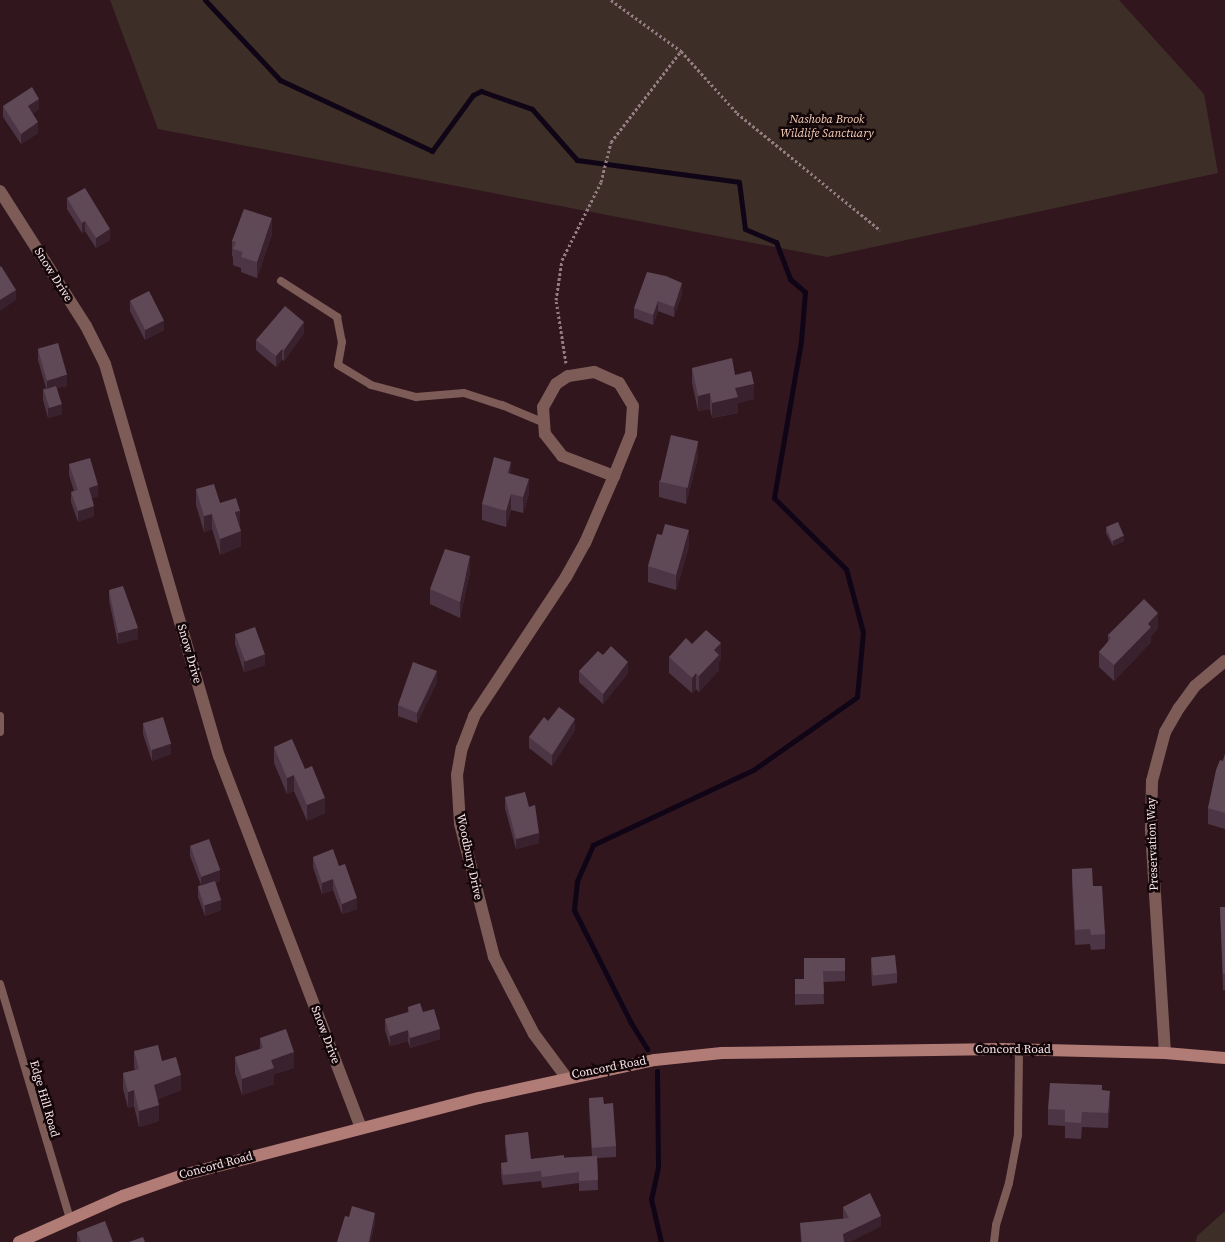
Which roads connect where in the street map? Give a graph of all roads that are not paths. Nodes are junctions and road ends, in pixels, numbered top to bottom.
1 (0, 191) edge
2 (281, 281) dead end
3 (542, 422) junction
4 (614, 476) junction
5 (1225, 661) edge
6 (0, 716) edge
7 (0, 732) edge
8 (0, 984) edge
9 (1019, 1050) junction
10 (1165, 1053) junction
11 (1225, 1058) edge
12 (566, 1077) junction
13 (361, 1128) junction
14 (70, 1219) junction
15 (19, 1242) edge
16 (994, 1242) edge

1 - 13 street, Snow Drive
2 - 3 lane
3 - 4 street
3 - 4 street, Woodbury Drive
4 - 12 street, Woodbury Drive
5 - 10 street, Preservation Way
6 - 7 lane
8 - 14 lane, Edge Hill Road
9 - 10 main road, Concord Road
9 - 12 main road, Concord Road
9 - 16 lane
10 - 11 main road, Concord Road
12 - 13 main road, Concord Road
13 - 14 main road, Concord Road
14 - 15 main road, Concord Road

